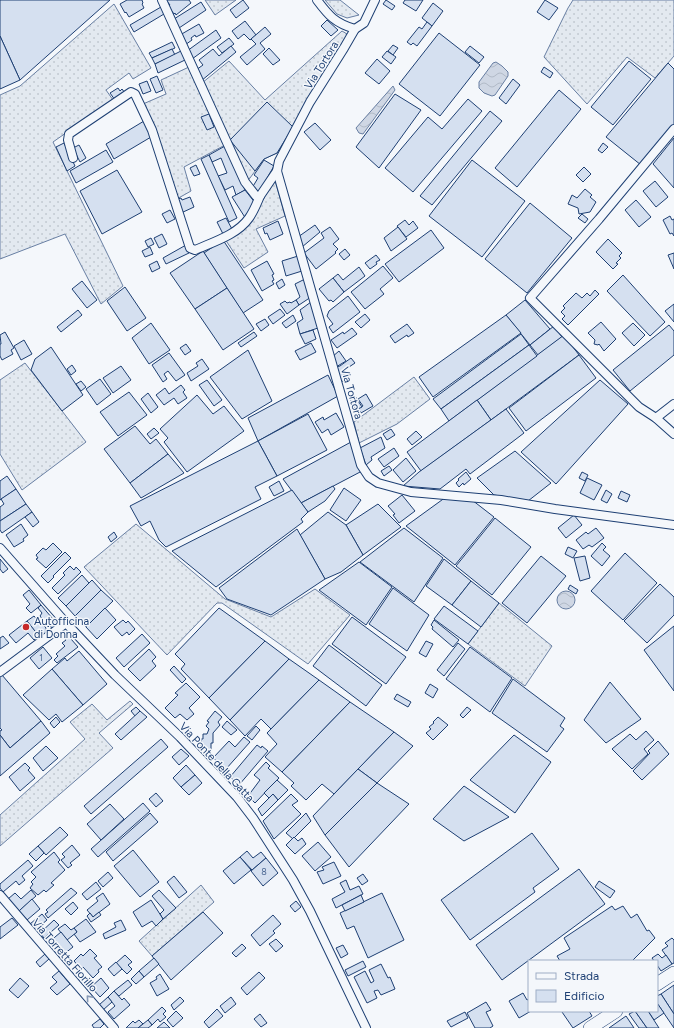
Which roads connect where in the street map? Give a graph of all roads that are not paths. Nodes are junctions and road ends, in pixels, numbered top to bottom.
1 (162, 0) edge
2 (317, 0) edge
3 (375, 0) edge
4 (355, 29) junction
5 (674, 128) edge
6 (73, 158) dead end
7 (277, 171) junction
8 (260, 196) junction
9 (674, 404) edge
10 (656, 418) junction
11 (674, 434) edge
12 (674, 525) edge
13 (0, 548) edge
14 (66, 623) junction
15 (0, 672) edge
16 (0, 896) edge
17 (674, 973) edge
18 (658, 983) edge
19 (614, 1012) edge
20 (114, 1028) edge
21 (366, 1028) edge
22 (590, 1028) edge

1 - 8 street
2 - 4 street
3 - 4 street, Via Tortora
4 - 7 street, Via Tortora
5 - 10 street
6 - 8 street
7 - 8 street
7 - 12 street, Via Tortora
9 - 10 street
10 - 11 street
13 - 14 street, Via Ponte della Gatta
14 - 15 street
14 - 21 street, Via Ponte della Gatta
20 -> 16 street, Via Torretta Fiorillo
17 - 18 main road
19 - 22 main road

